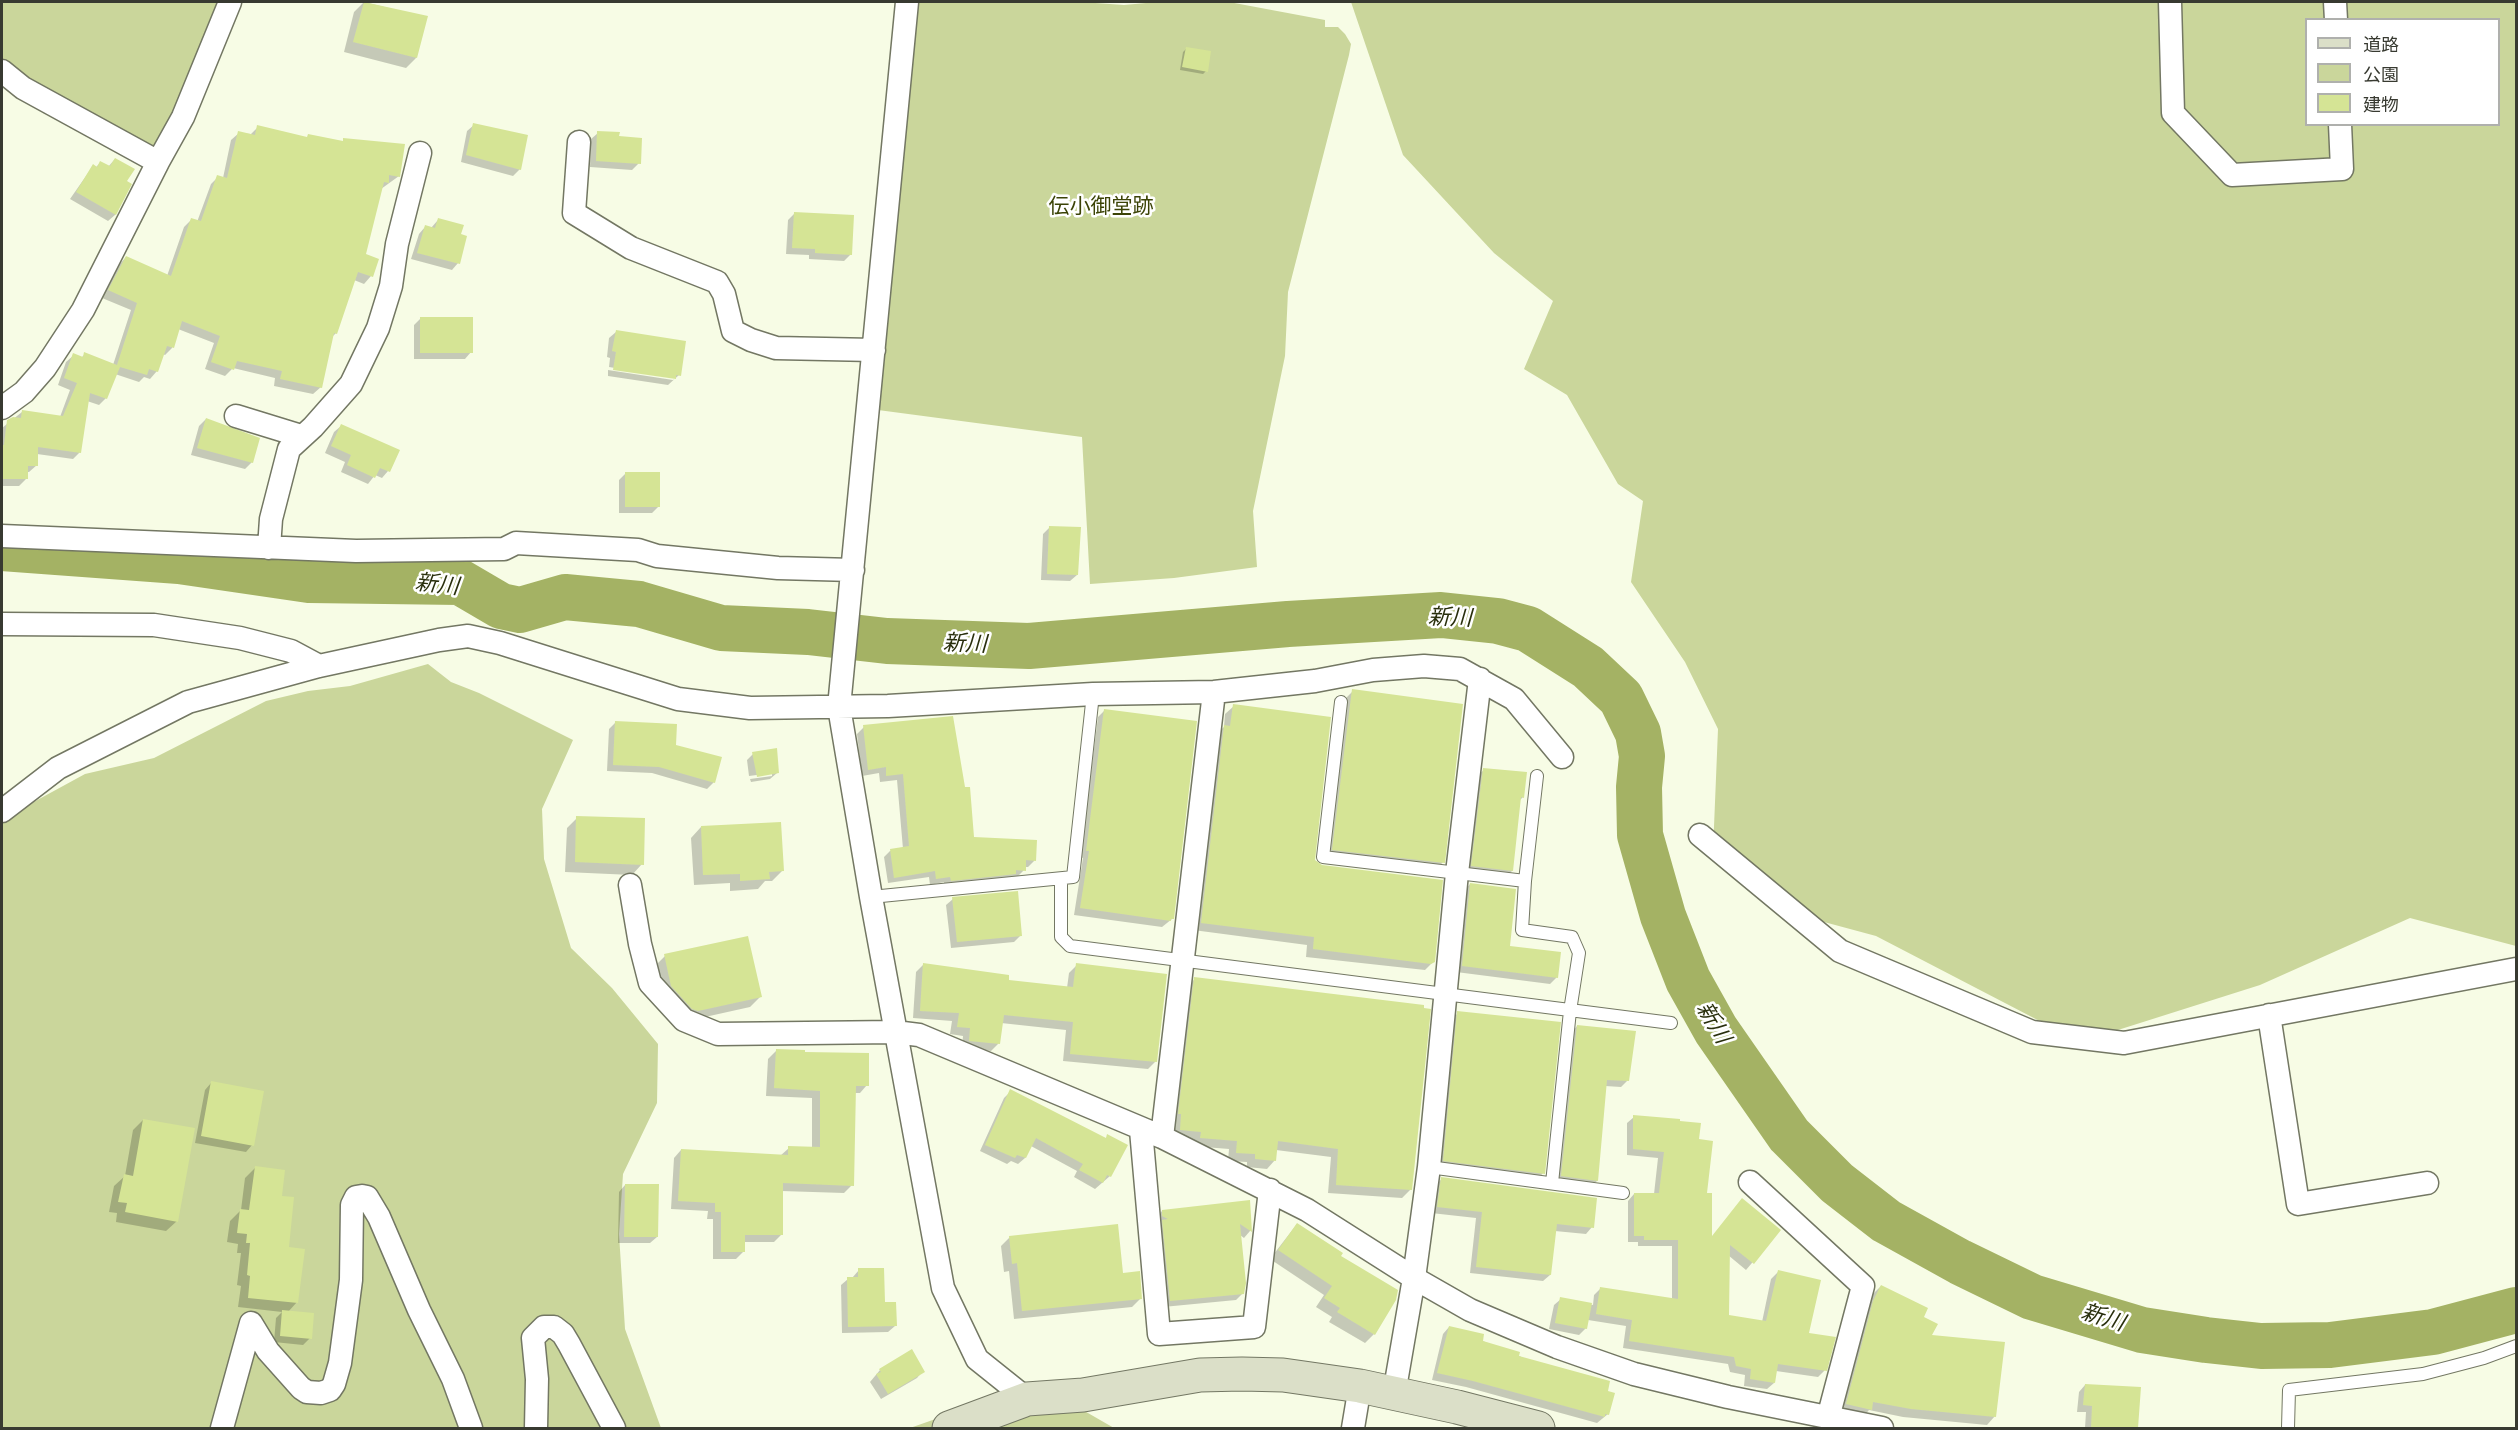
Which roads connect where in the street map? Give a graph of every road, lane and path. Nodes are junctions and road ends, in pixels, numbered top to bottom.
1 (230, 2) edge
2 (907, 2) edge
3 (2170, 2) edge
4 (2335, 2) edge
5 (2336, 18) edge
6 (2, 71) edge
7 (2340, 126) edge
8 (579, 142) dead end
9 (420, 153) dead end
10 (158, 162) junction
11 (874, 350) junction
12 (2, 408) edge
13 (236, 416) dead end
14 (302, 436) junction
15 (2, 536) edge
16 (269, 548) junction
17 (852, 576) junction
18 (2, 624) edge
19 (319, 666) junction
20 (1480, 679) junction
21 (1214, 692) junction
22 (1093, 694) junction
23 (1341, 702) dead end
24 (839, 707) junction
25 (1562, 758) dead end
26 (1538, 776) dead end
27 (2, 811) edge
28 (1700, 835) dead end
29 (1457, 873) junction
30 (1061, 879) junction
31 (1525, 881) junction
32 (630, 885) dead end
33 (871, 897) junction
34 (1183, 960) junction
35 (2517, 969) edge
36 (1447, 993) junction
37 (1570, 1011) junction
38 (2269, 1015) junction
39 (1671, 1023) dead end
40 (895, 1032) junction
41 (1152, 1133) junction
42 (1429, 1167) junction
43 (1750, 1182) dead end
44 (1552, 1183) junction
45 (2427, 1183) dead end
46 (1270, 1190) junction
47 (1623, 1193) dead end
48 (1414, 1278) junction
49 (2517, 1346) edge
50 (1360, 1386) junction
51 (1394, 1394) junction
52 (1027, 1399) junction
53 (1828, 1418) junction
54 (222, 1428) edge
55 (471, 1428) edge
56 (537, 1428) edge
57 (614, 1428) edge
58 (949, 1428) edge
59 (1353, 1428) edge
60 (1538, 1428) edge
61 (1881, 1428) edge
62 (2288, 1428) edge

1 - 10 street
2 - 11 street
3 - 7 street
4 - 5 street
6 - 10 street
8 - 11 street
9 - 14 street
10 - 12 street
11 - 17 street
13 - 14 street
14 - 16 street
15 - 16 street
16 - 17 street
17 - 24 street
18 - 19 street
19 - 24 street
19 - 27 street
20 - 21 street
20 - 25 street
20 - 29 street
21 - 22 street
21 - 34 street
22 - 24 street
22 - 30 lane
23 - 29 lane
24 - 33 street
26 - 31 lane
28 - 38 street
29 - 31 lane
29 - 36 street
30 - 33 lane
30 - 34 lane
31 - 37 lane
32 - 40 street
33 - 40 street
34 - 36 lane
34 - 41 street
35 - 38 street
36 - 37 lane
36 - 42 street
37 - 39 lane
37 - 44 lane
38 - 45 street
40 - 41 street
40 - 52 street
41 - 46 street
41 - 46 street
42 - 44 lane
42 - 48 street
43 - 53 street
44 - 47 lane
46 - 48 street
48 - 51 street
48 - 53 street
49 - 62 lane
50 - 51 street
50 - 52 street
50 - 59 street
51 - 60 street
52 - 58 street
53 - 61 street
54 - 55 street
56 - 57 street

